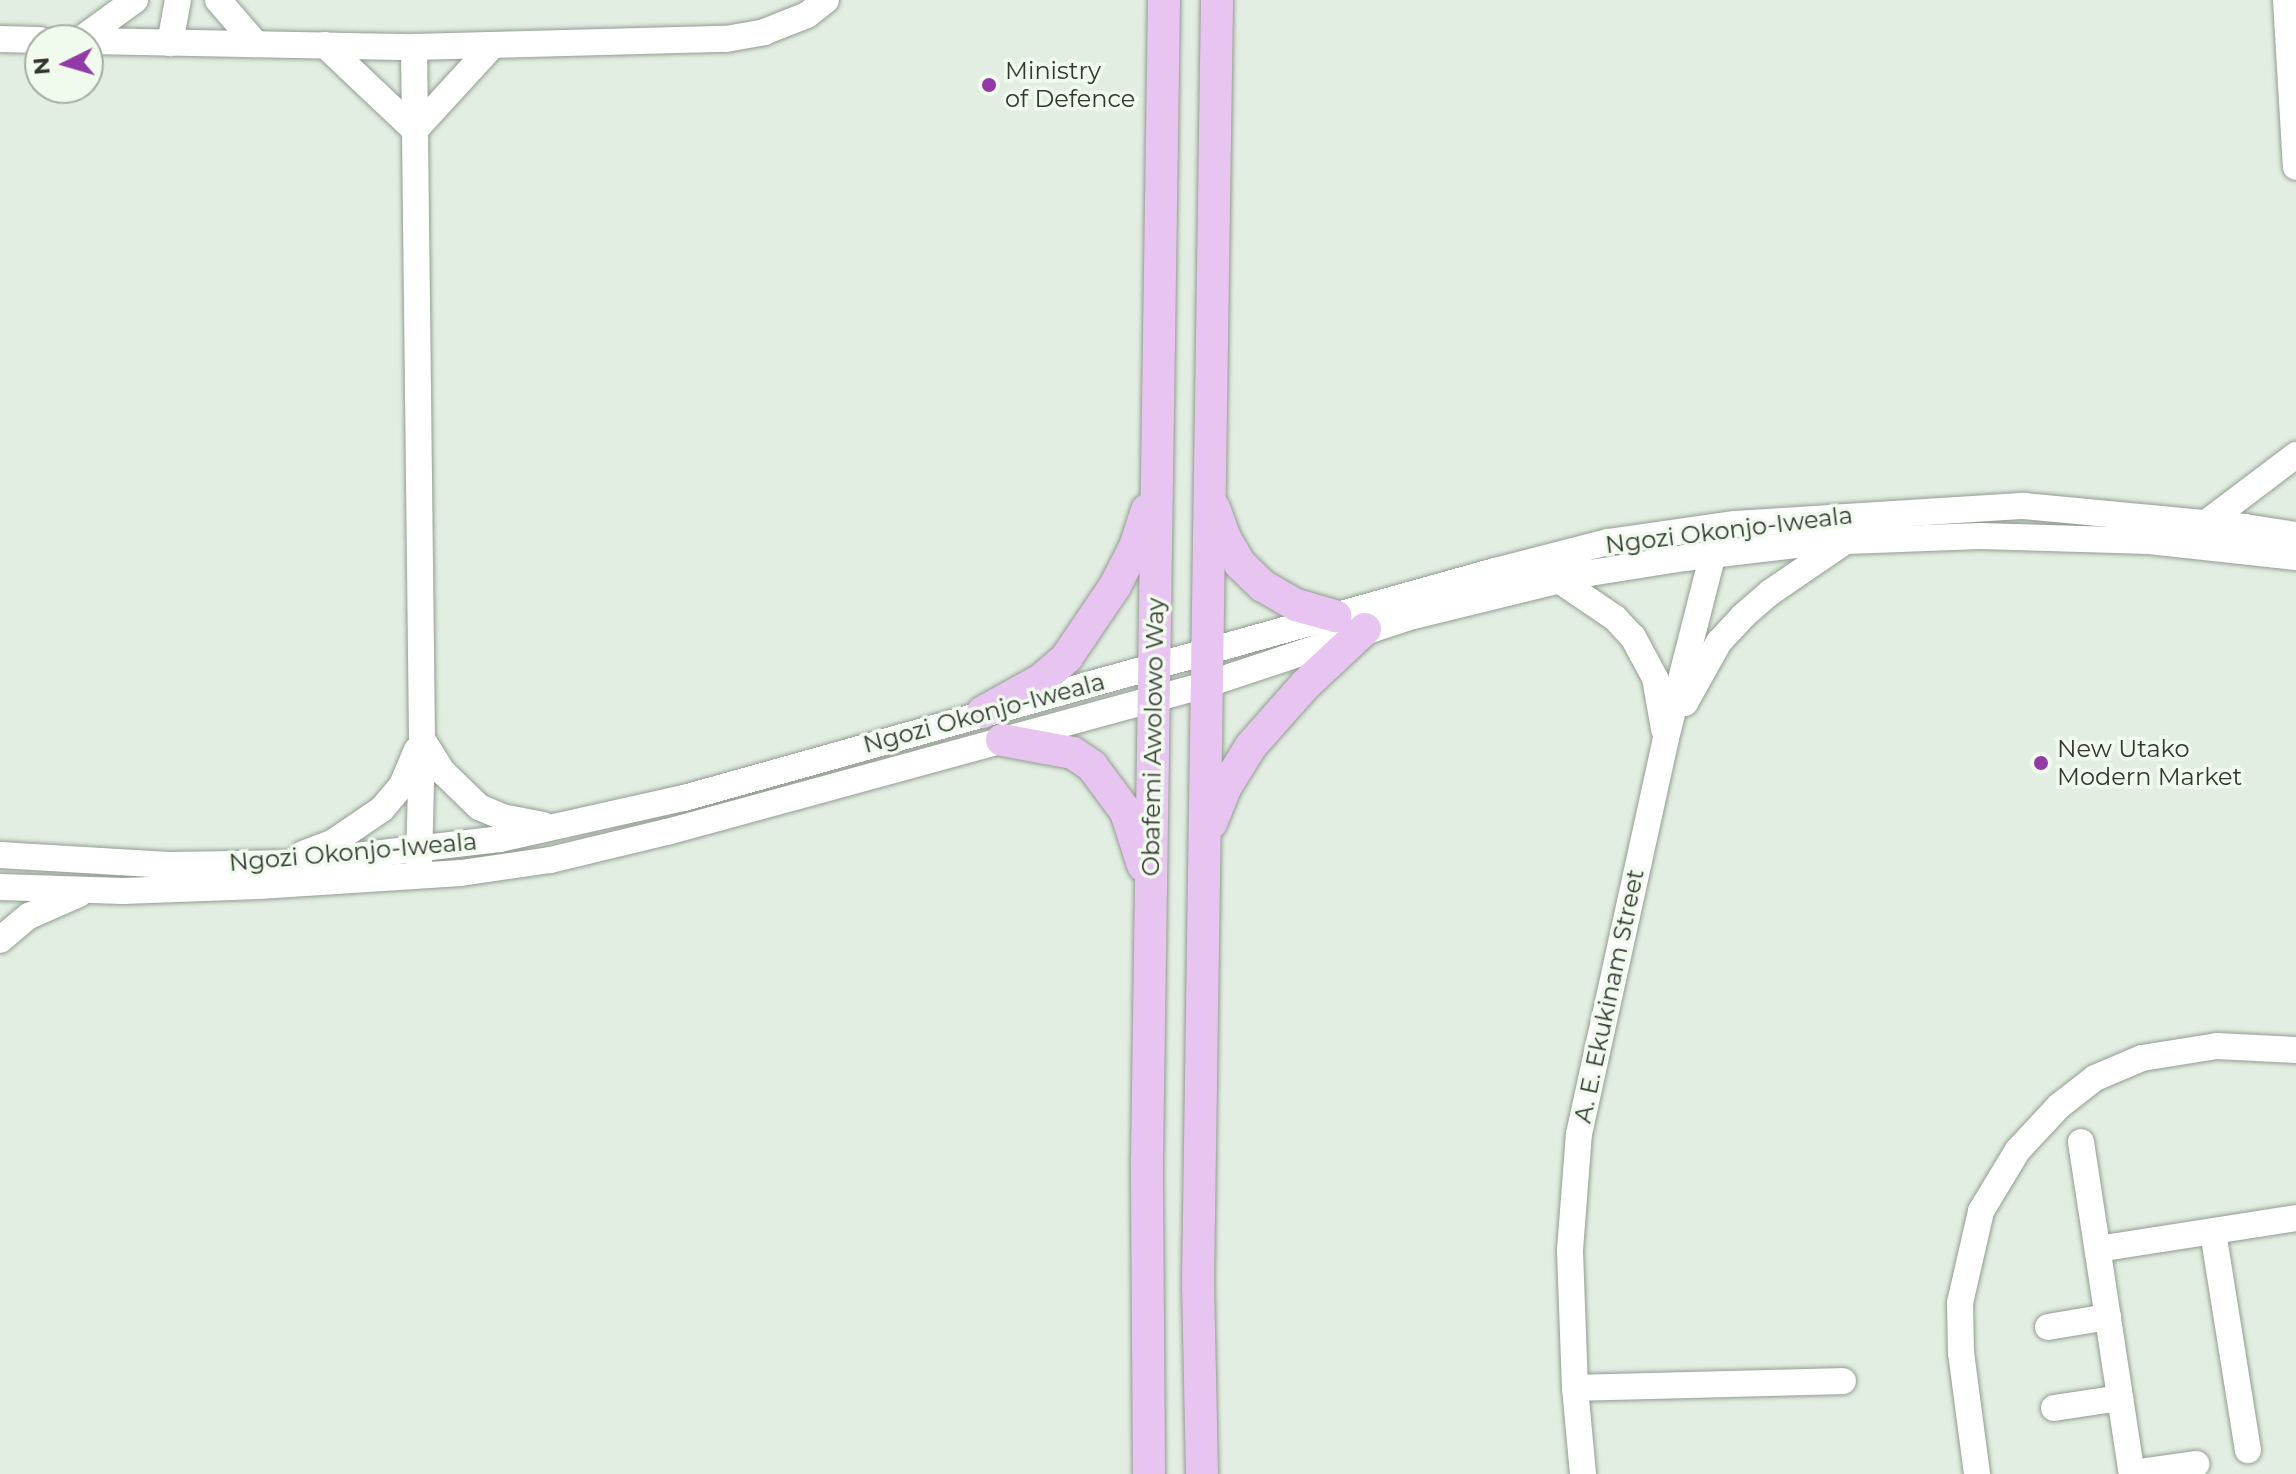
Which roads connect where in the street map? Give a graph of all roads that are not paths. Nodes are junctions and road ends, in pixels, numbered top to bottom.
1 (135, 0) edge
2 (178, 0) edge
3 (218, 0) edge
4 (826, 0) edge
5 (1164, 0) edge
6 (1217, 0) edge
7 (2286, 0) edge
8 (102, 24) edge
9 (0, 39) edge
10 (24, 40) edge
11 (104, 41) edge
12 (170, 43) junction
13 (256, 44) junction
14 (325, 45) junction
15 (493, 45) junction
16 (414, 47) junction
17 (415, 130) junction
18 (2296, 167) edge
19 (2296, 455) edge
20 (1158, 472) junction
21 (1210, 497) junction
22 (2206, 523) junction
23 (1720, 527) junction
24 (2296, 535) edge
25 (1847, 540) junction
26 (1714, 554) junction
27 (2296, 557) edge
28 (1559, 580) junction
29 (1335, 616) junction
30 (1365, 629) junction
31 (1204, 653) junction
32 (1153, 684) junction
33 (1205, 685) junction
34 (983, 712) junction
35 (1666, 738) junction
36 (422, 739) junction
37 (1002, 740) junction
38 (557, 828) junction
39 (1204, 841) junction
40 (0, 855) edge
41 (280, 863) junction
42 (419, 863) junction
43 (0, 887) edge
44 (1151, 888) junction
45 (86, 890) junction
46 (0, 940) edge
47 (2296, 1050) edge
48 (2081, 1142) dead end
49 (2296, 1218) edge
50 (2213, 1232) junction
51 (2098, 1249) junction
52 (2108, 1317) junction
53 (2048, 1327) dead end
54 (1843, 1381) dead end
55 (1575, 1388) junction
56 (2120, 1398) junction
57 (2054, 1408) dead end
58 (2248, 1450) dead end
59 (2196, 1464) dead end
60 (1149, 1474) edge
61 (1202, 1474) edge
62 (1583, 1474) edge
63 (1977, 1474) edge
64 (2132, 1474) edge

1 - 8 street
2 - 12 street
3 - 13 street
4 - 15 street
5 - 20 main road, Obafemi Awolowo Way
6 - 21 main road, Obafemi Awolowo Way
7 - 18 street
9 - 10 street
11 - 12 street
12 - 13 street
13 - 14 street
14 - 16 street
14 - 17 street
15 - 16 street
15 - 17 street
16 - 17 street
17 - 36 street
19 - 22 street
20 - 32 main road, Obafemi Awolowo Way
20 - 34 main road
21 - 29 main road
21 - 31 main road, Obafemi Awolowo Way
22 - 23 street, Ngozi Okonjo-Iweala
22 - 24 street, Ngozi Okonjo-Iweala
23 - 26 street, A. E. Ekukinam Street
23 - 29 street, Ngozi Okonjo-Iweala
25 - 26 street, Ngozi Okonjo-Iweala
25 - 27 street, Ngozi Okonjo-Iweala
25 - 35 street
26 - 28 street, Ngozi Okonjo-Iweala
26 - 35 street, A. E. Ekukinam Street
28 - 30 street, Ngozi Okonjo-Iweala
28 - 35 street
29 - 31 street, Ngozi Okonjo-Iweala
30 - 33 street, Ngozi Okonjo-Iweala
30 - 39 main road
31 - 32 street, Ngozi Okonjo-Iweala
31 - 33 main road, Obafemi Awolowo Way
32 - 33 street, Ngozi Okonjo-Iweala
32 - 34 street, Ngozi Okonjo-Iweala
32 - 37 street, Ngozi Okonjo-Iweala
32 - 44 main road, Obafemi Awolowo Way
33 - 39 main road, Obafemi Awolowo Way
34 - 38 street, Ngozi Okonjo-Iweala
35 - 55 street, A. E. Ekukinam Street
36 - 38 street
36 - 41 street
36 - 42 street
37 - 42 street, Ngozi Okonjo-Iweala
37 - 44 main road
38 - 42 street, Ngozi Okonjo-Iweala
39 - 61 main road, Obafemi Awolowo Way
40 - 41 street, Ngozi Okonjo-Iweala
41 - 42 street, Ngozi Okonjo-Iweala
42 - 45 street, Ngozi Okonjo-Iweala
43 - 45 street, Ngozi Okonjo-Iweala
44 - 60 main road, Obafemi Awolowo Way
45 - 46 street
47 - 63 street
48 - 51 street
49 - 50 street
50 - 51 street
50 - 58 street
51 - 52 street
52 - 53 street
52 - 56 street
54 - 55 street
55 - 62 street, A. E. Ekukinam Street
56 - 57 street
56 - 64 street
59 - 64 street

